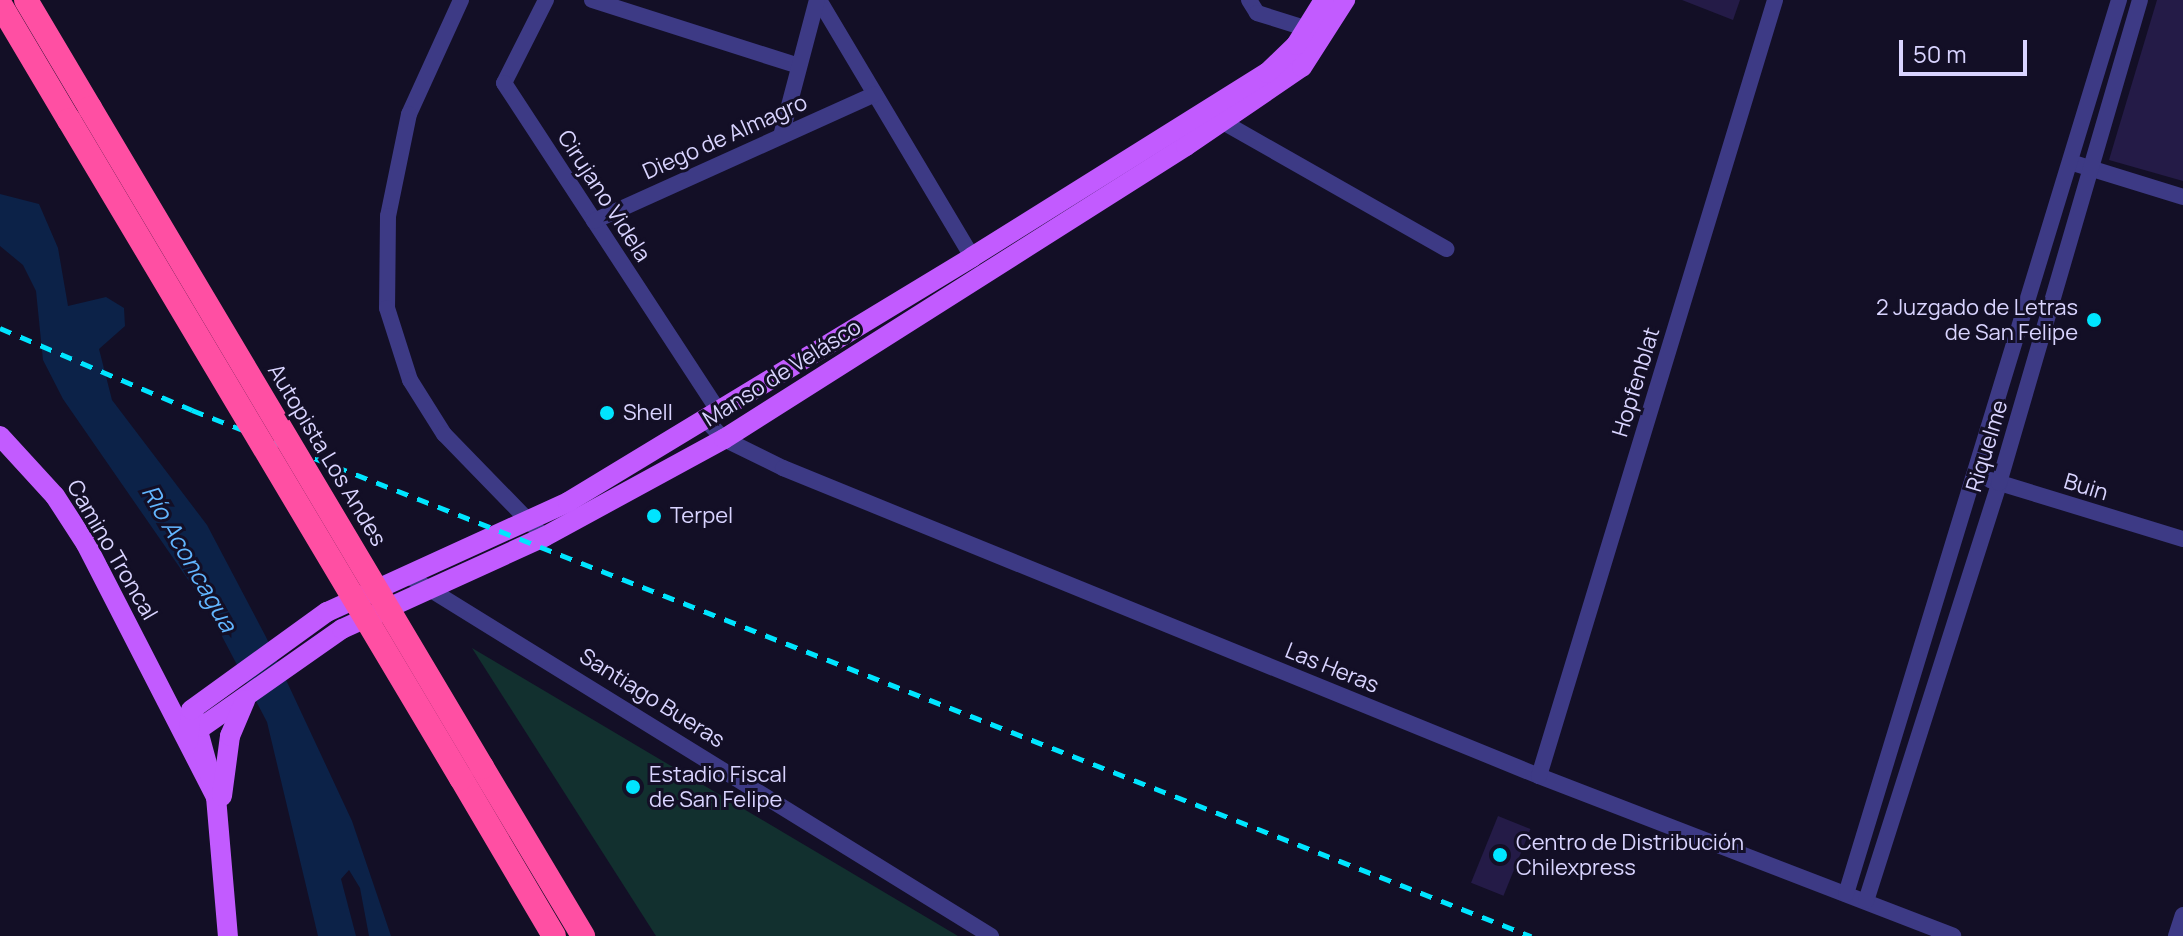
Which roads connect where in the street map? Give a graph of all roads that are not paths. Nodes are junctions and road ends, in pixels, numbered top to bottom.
1 (26, 0) edge
2 (461, 0) edge
3 (546, 0) edge
4 (592, 0) edge
5 (818, 0) edge
6 (1249, 0) edge
7 (1324, 0) edge
8 (1345, 0) edge
9 (1775, 0) edge
10 (2119, 0) edge
11 (2140, 0) edge
12 (0, 4) edge
13 (1308, 29) junction
14 (799, 66) junction
15 (875, 94) junction
16 (80, 114) junction
17 (1223, 122) junction
18 (781, 136) junction
19 (2070, 162) junction
20 (2094, 168) junction
21 (2183, 197) edge
22 (594, 221) junction
23 (1447, 249) dead end
24 (972, 257) junction
25 (712, 415) junction
26 (0, 436) edge
27 (724, 439) junction
28 (1977, 476) junction
29 (1999, 483) junction
30 (525, 523) junction
31 (544, 537) junction
32 (2183, 539) edge
33 (410, 577) junction
34 (437, 588) junction
35 (247, 697) junction
36 (188, 723) junction
37 (471, 772) junction
38 (1539, 776) junction
39 (219, 818) junction
40 (1846, 894) junction
41 (1866, 901) junction
42 (2183, 915) edge
43 (228, 936) edge
44 (554, 936) edge
45 (583, 936) edge
46 (991, 936) edge
47 (1953, 936) edge
48 (2176, 936) edge

1 - 16 highway, Autopista Los Andes
2 - 30 street
3 - 22 street, Cirujano Videla
4 - 14 street
5 - 14 street
5 - 15 street
6 - 13 street
7 - 13 main road, Manso de Velásco
8 - 17 main road, Manso de Velásco
9 - 38 street, Hopfenblat
10 - 19 street, Riquelme
11 - 20 street, Riquelme
12 - 16 highway, Autopista Los Andes
13 - 24 main road, Manso de Velásco
14 - 18 street
15 - 18 street, Diego de Almagro
15 - 24 street
16 - 37 highway, Autopista Los Andes, bridge
17 - 23 street
17 - 27 main road, Manso de Velásco
18 - 22 street, Diego de Almagro
19 - 20 street
19 - 28 street, Riquelme
20 - 21 street
20 - 29 street, Riquelme
22 - 25 street, Cirujano Videla
24 - 25 main road, Manso de Velásco
25 - 27 street, Las Heras
25 - 30 main road, Manso de Velásco
26 - 36 main road, Camino Troncal
27 - 31 main road, Manso de Velásco
27 - 38 street, Las Heras
28 - 29 street, Buin
28 - 40 street, Riquelme
29 - 32 street, Buin
29 - 41 street, Riquelme
30 - 31 street
30 - 33 main road, Manso de Velásco
31 - 34 main road, Manso de Velásco
33 - 34 street, Santiago Bueras
33 - 36 main road, Manso de Velásco
34 - 35 main road, Manso de Velásco
34 - 46 street, Santiago Bueras
35 - 36 main road, Manso de Velásco
35 - 39 main road
36 - 39 main road
37 - 44 highway, Autopista Los Andes
37 - 45 highway, Autopista Los Andes
38 - 40 street, Las Heras
39 - 43 main road
40 - 41 street, Las Heras
41 - 47 street, Las Heras
42 - 48 street

